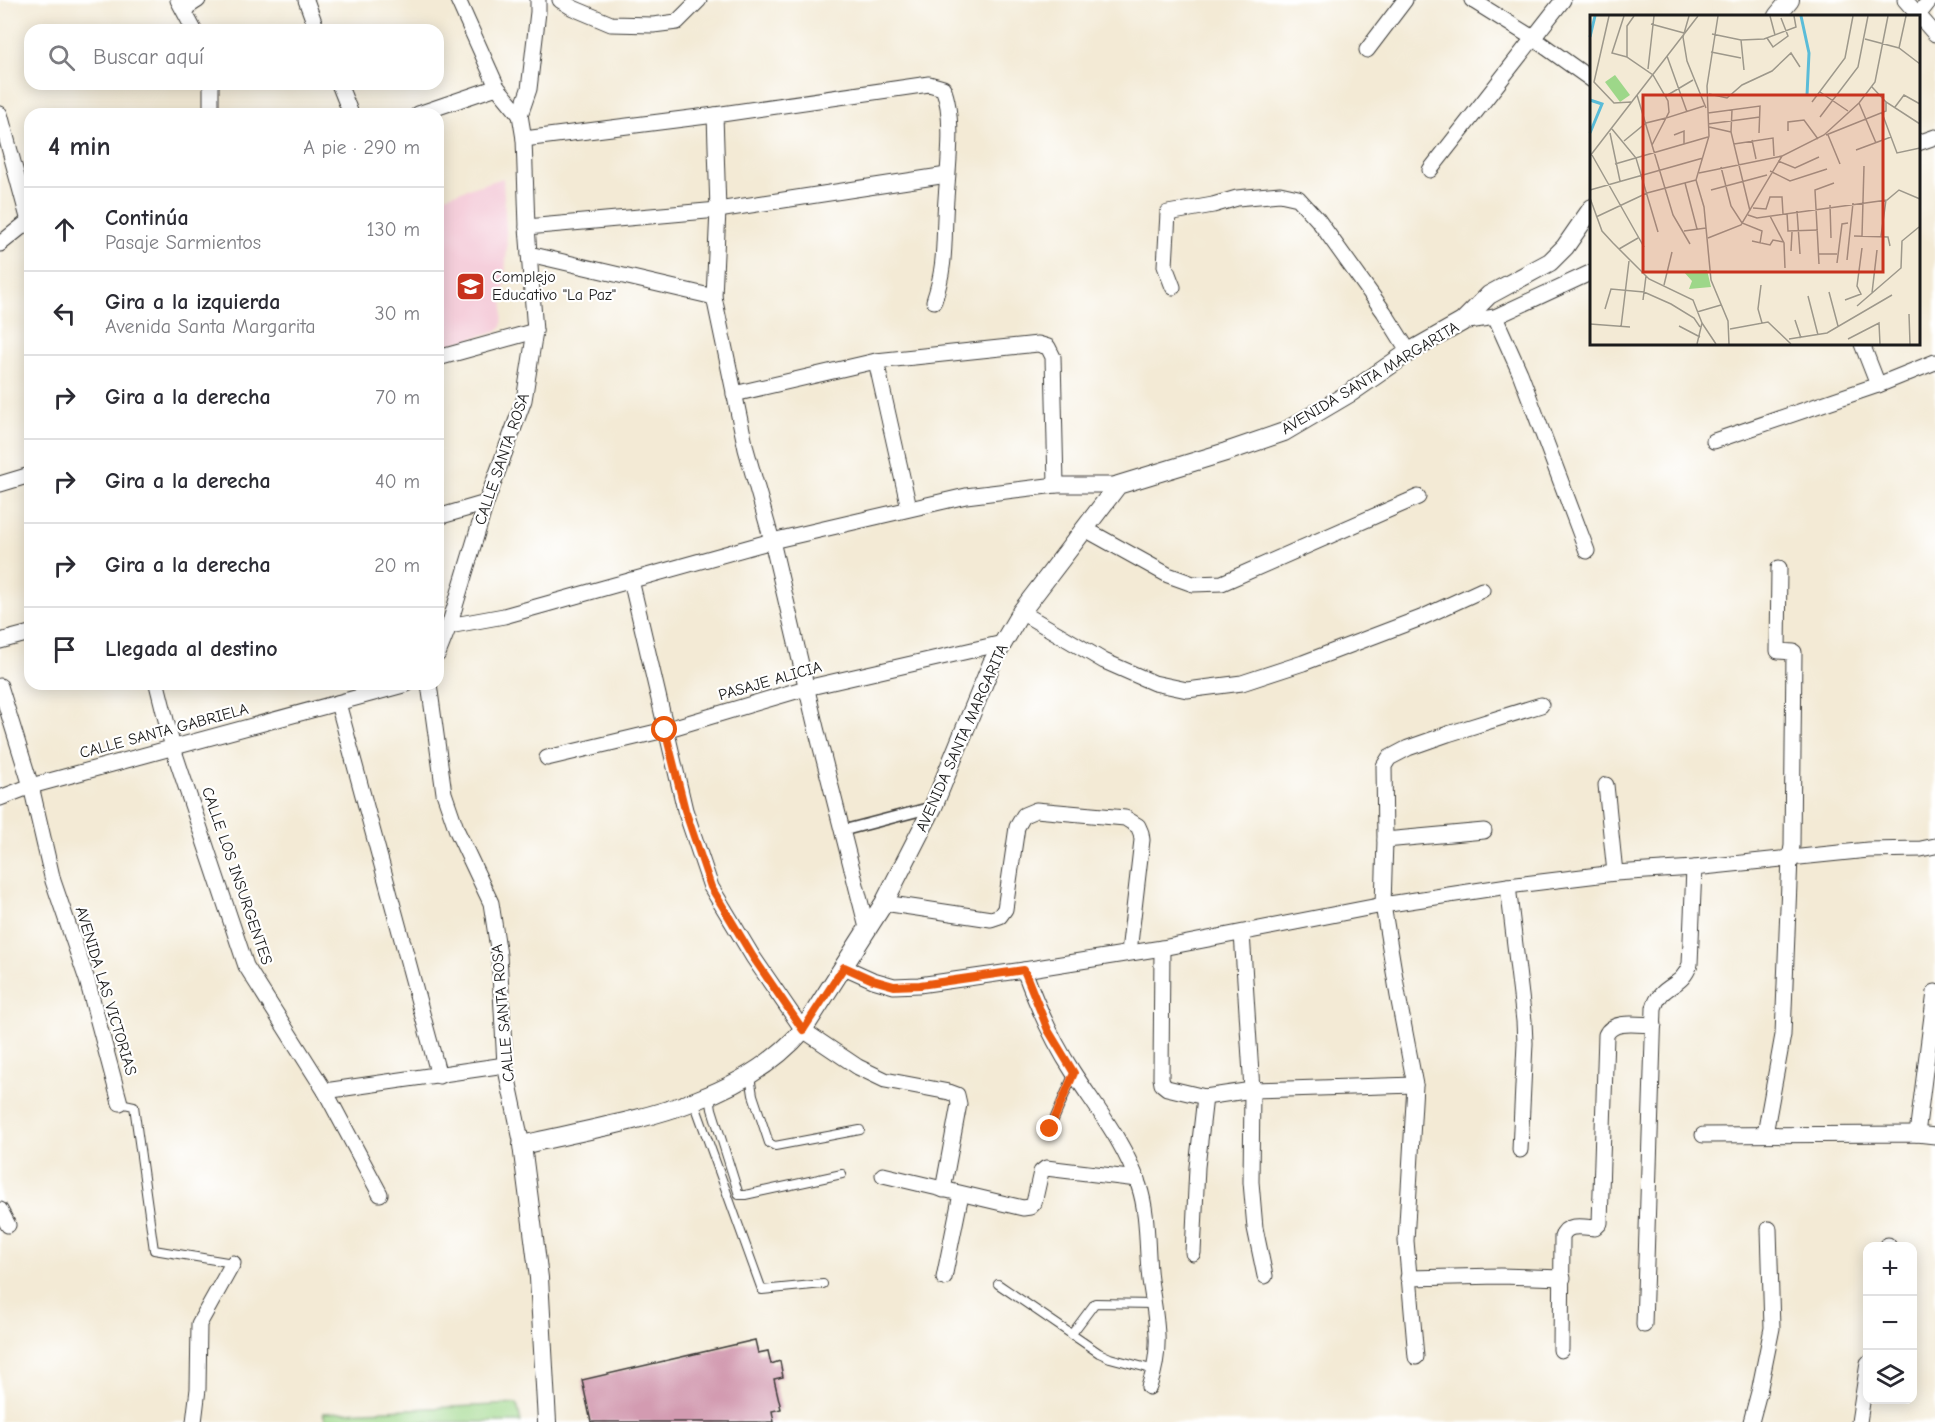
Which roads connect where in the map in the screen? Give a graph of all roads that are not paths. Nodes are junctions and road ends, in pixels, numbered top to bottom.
1 (198, 0) edge
2 (306, 0) edge
3 (458, 0) edge
4 (538, 0) edge
5 (560, 0) edge
6 (699, 0) edge
7 (1405, 0) edge
8 (1472, 0) edge
9 (1563, 0) edge
10 (1790, 0) edge
11 (1905, 0) edge
12 (1930, 0) edge
13 (181, 5) edge
14 (1778, 15) edge
15 (1918, 15) edge
16 (1920, 17) edge
17 (191, 24) edge
18 (315, 24) edge
19 (1935, 34) edge
20 (1533, 38) junction
21 (1367, 50) dead end
22 (1590, 79) edge
23 (496, 87) junction
24 (211, 90) edge
25 (341, 90) edge
26 (211, 108) edge
27 (349, 108) edge
28 (435, 108) edge
29 (0, 114) edge
30 (520, 115) junction
31 (715, 115) junction
32 (524, 139) junction
33 (1430, 170) dead end
34 (947, 175) junction
35 (24, 200) edge
36 (718, 210) junction
37 (1590, 211) edge
38 (24, 226) edge
39 (527, 227) junction
40 (0, 244) edge
41 (529, 254) junction
42 (1590, 273) edge
43 (1173, 287) dead end
44 (714, 297) junction
45 (934, 301) dead end
46 (1495, 317) junction
47 (1462, 322) junction
48 (535, 331) junction
49 (1863, 345) edge
50 (1409, 352) junction
51 (444, 356) edge
52 (876, 361) junction
53 (1935, 362) edge
54 (1878, 385) junction
55 (734, 394) junction
56 (1714, 441) dead end
57 (24, 477) edge
58 (0, 484) edge
59 (1056, 485) junction
60 (1118, 485) junction
61 (1418, 497) dead end
62 (486, 503) junction
63 (909, 508) junction
64 (444, 515) edge
65 (1085, 529) junction
66 (772, 541) junction
67 (1587, 552) dead end
68 (1779, 568) dead end
69 (630, 580) junction
70 (1482, 590) dead end
71 (1022, 612) junction
72 (449, 626) junction
73 (24, 635) edge
74 (444, 639) edge
75 (0, 641) edge
76 (1003, 643) junction
77 (0, 686) edge
78 (806, 688) junction
79 (158, 690) edge
80 (385, 690) edge
81 (430, 690) edge
82 (338, 703) junction
83 (1541, 705) dead end
84 (665, 730) junction
85 (173, 748) junction
86 (547, 758) dead end
87 (1606, 785) dead end
88 (31, 786) junction
89 (0, 798) edge
90 (933, 807) junction
91 (841, 831) junction
92 (1484, 831) dead end
93 (1385, 840) junction
94 (1935, 846) edge
95 (1790, 857) junction
96 (1694, 868) junction
97 (1615, 873) junction
98 (1508, 886) junction
99 (884, 903) junction
100 (1383, 905) junction
101 (867, 928) junction
102 (1242, 933) junction
103 (1162, 948) junction
104 (1129, 952) junction
105 (844, 967) junction
106 (1024, 970) junction
107 (1935, 992) edge
108 (1654, 1025) junction
109 (803, 1030) junction
110 (505, 1065) junction
111 (1074, 1073) junction
112 (439, 1076) junction
113 (750, 1076) junction
114 (1415, 1085) junction
115 (1252, 1090) junction
116 (325, 1091) junction
117 (1205, 1097) junction
118 (702, 1099) junction
119 (120, 1103) joint
120 (1050, 1129) dead end
121 (861, 1130) dead end
122 (1766, 1134) junction
123 (1917, 1134) junction
124 (1703, 1136) dead end
125 (1935, 1136) edge
126 (522, 1145) junction
127 (1520, 1150) dead end
128 (842, 1174) dead end
129 (883, 1175) dead end
130 (1137, 1179) junction
131 (943, 1190) junction
132 (380, 1194) dead end
133 (961, 1194) junction
134 (0, 1210) edge
135 (8, 1225) dead end
136 (1769, 1229) dead end
137 (1192, 1252) dead end
138 (233, 1263) joint
139 (1265, 1276) dead end
140 (944, 1278) dead end
141 (1408, 1278) junction
142 (1563, 1278) junction
143 (823, 1284) dead end
144 (998, 1284) dead end
145 (1154, 1304) junction
146 (1644, 1325) dead end
147 (1071, 1335) junction
148 (1561, 1350) dead end
149 (1416, 1358) dead end
150 (1155, 1370) junction
151 (1149, 1388) dead end
152 (1863, 1396) edge
153 (194, 1422) edge
154 (547, 1422) edge
155 (1751, 1422) edge
156 (1859, 1422) edge

1 - 13 street
2 - 18 street
3 - 23 street
4 - 30 street
5 - 6 street
7 - 21 street
8 - 20 street
9 - 20 street
10 - 14 street
11 - 15 street
12 - 15 street
13 - 17 street
16 - 19 street
20 - 22 street
20 - 33 street
23 - 28 street
23 - 30 street
24 - 26 street
25 - 27 street
29 - 35 street
30 - 32 street, CALLE SANTA ROSA
31 - 32 street
31 - 34 street
31 - 36 street
32 - 39 street, CALLE SANTA ROSA
34 - 36 street
34 - 45 street
36 - 39 street
36 - 44 street
37 - 47 street, AVENIDA SANTA MARGARITA
38 - 40 street
39 - 41 street, CALLE SANTA ROSA
41 - 44 street
41 - 48 street, CALLE SANTA ROSA
42 - 46 street
43 - 50 street
44 - 55 street
46 - 47 street
46 - 67 street
47 - 50 street, AVENIDA SANTA MARGARITA
48 - 51 street
48 - 62 street, CALLE SANTA ROSA
49 - 54 street
50 - 60 street, AVENIDA SANTA MARGARITA
52 - 55 street
52 - 59 street
52 - 63 street
53 - 54 street
54 - 56 street
55 - 66 street
57 - 58 street
59 - 60 street
59 - 63 street
60 - 65 street, AVENIDA SANTA MARGARITA
61 - 65 street
62 - 64 street
62 - 72 street, CALLE SANTA ROSA
63 - 66 street
65 - 71 street, AVENIDA SANTA MARGARITA
66 - 69 street
66 - 78 street
68 - 95 street
69 - 72 street
69 - 84 street
70 - 71 street
71 - 76 street, AVENIDA SANTA MARGARITA
72 - 74 street, CALLE SANTA ROSA
73 - 75 street
76 - 78 street, PASAJE ALICIA
76 - 90 street, AVENIDA SANTA MARGARITA
77 - 88 street, AVENIDA LAS VICTORIAS
78 - 84 street, PASAJE ALICIA
78 - 91 street
79 - 85 street, CALLE LOS INSURGENTES
80 - 82 street, CALLE SANTA GABRIELA
81 - 110 street, CALLE SANTA ROSA
82 - 85 street, CALLE SANTA GABRIELA
82 - 112 street
83 - 93 street
84 - 86 street, PASAJE ALICIA
84 - 109 street
85 - 88 street, CALLE SANTA GABRIELA
85 - 116 street, CALLE LOS INSURGENTES
87 - 97 street
88 - 89 street, CALLE SANTA GABRIELA
88 - 119 street, AVENIDA LAS VICTORIAS
90 - 91 street
90 - 99 street, AVENIDA SANTA MARGARITA
91 - 101 street
92 - 93 street
93 - 100 street
94 - 95 street
95 - 96 street
95 - 122 street
96 - 97 street
96 - 108 street
97 - 98 street
98 - 100 street
98 - 127 street
99 - 101 street, AVENIDA SANTA MARGARITA
99 - 104 street
100 - 102 street
100 - 114 street
101 - 105 street, AVENIDA SANTA MARGARITA
102 - 103 street
102 - 115 street
103 - 104 street
103 - 117 street
104 - 106 street
105 - 106 street
105 - 109 street, AVENIDA SANTA MARGARITA
106 - 111 street
107 - 123 street
108 - 142 street
108 - 146 street
109 - 113 street, AVENIDA SANTA MARGARITA
109 - 131 street
110 - 112 street
110 - 126 street, CALLE SANTA ROSA
111 - 120 lane
111 - 130 street
112 - 116 street
113 - 118 street, AVENIDA SANTA MARGARITA
113 - 121 lane
114 - 115 street
114 - 141 street
115 - 117 street
115 - 139 street
116 - 132 street, CALLE LOS INSURGENTES
117 - 137 street
118 - 126 street, AVENIDA SANTA MARGARITA
118 - 128 lane
118 - 143 lane
119 - 138 lane, AVENIDA LAS VICTORIAS
122 - 123 street
122 - 124 street
123 - 125 street
126 - 154 street, CALLE SANTA ROSA
129 - 131 street
130 - 133 street
130 - 145 street
131 - 133 street
133 - 140 street
134 - 135 street
136 - 155 street
138 - 153 street
141 - 142 street
141 - 149 street
142 - 148 street
144 - 147 lane
145 - 147 lane
145 - 150 street
147 - 150 lane
150 - 151 street
152 - 156 street

